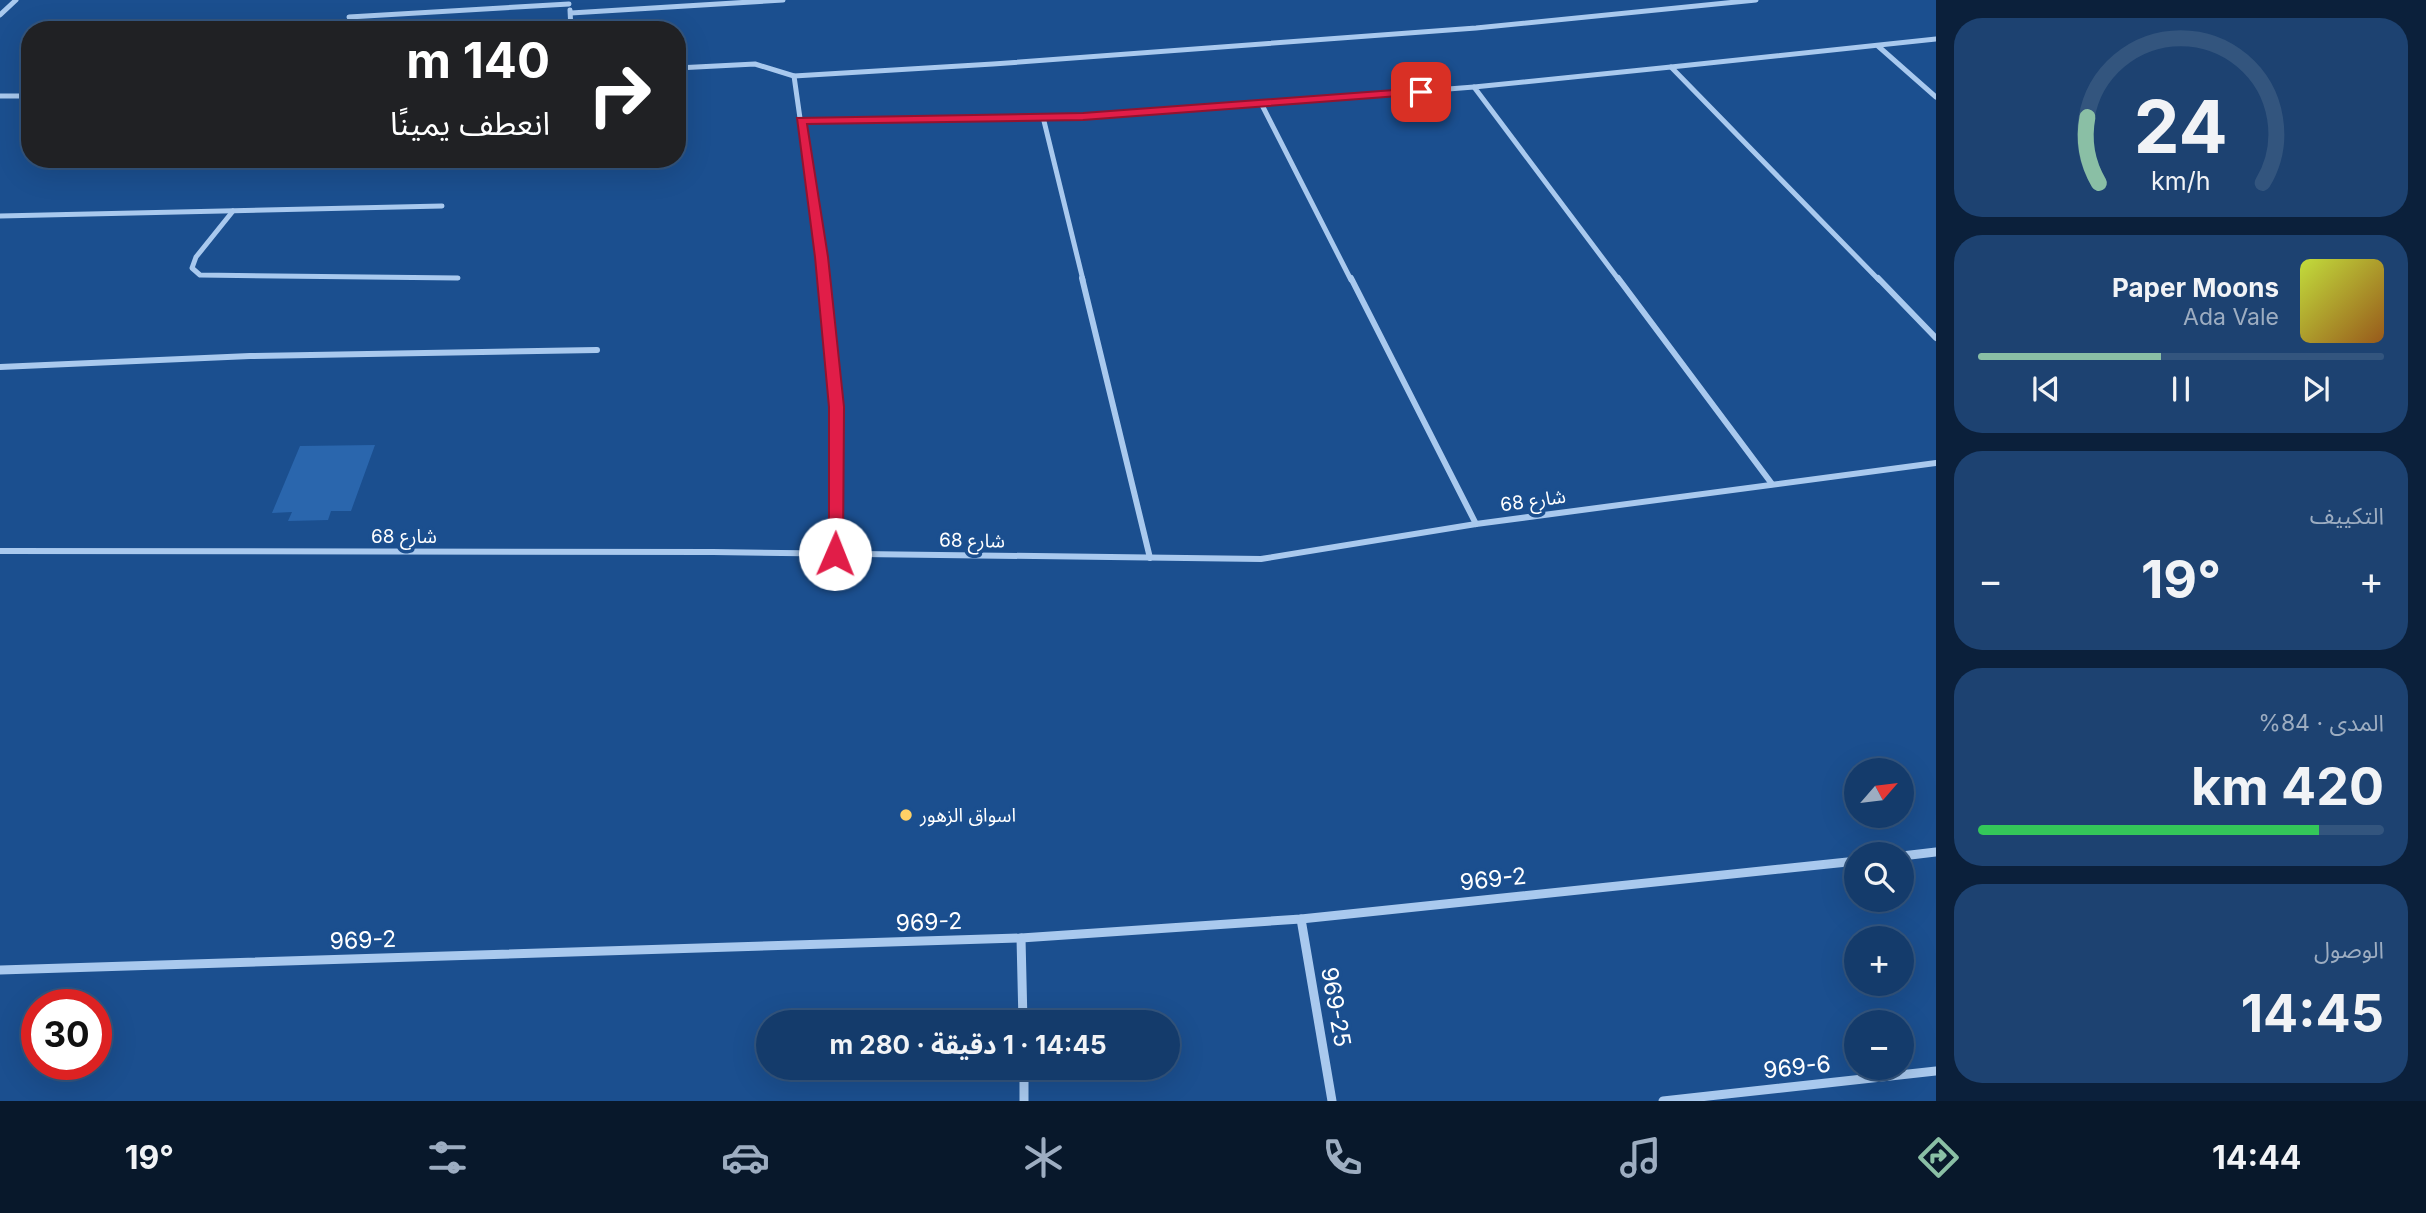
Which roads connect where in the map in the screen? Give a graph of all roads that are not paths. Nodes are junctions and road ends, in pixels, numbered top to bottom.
1 (16, 0) edge
2 (783, 0) edge
3 (1756, 0) edge
4 (568, 2) edge
5 (571, 13) junction
6 (0, 15) edge
7 (349, 16) dead end
8 (571, 21) edge
9 (1936, 39) edge
10 (1878, 46) junction
11 (1671, 67) junction
12 (686, 68) edge
13 (794, 76) junction
14 (1474, 87) junction
15 (0, 96) edge
16 (21, 96) edge
17 (1936, 97) edge
18 (1262, 106) junction
19 (1043, 117) junction
20 (801, 120) junction
21 (442, 206) dead end
22 (233, 211) junction
23 (0, 216) edge
24 (458, 278) dead end
25 (1936, 338) edge
26 (597, 351) dead end
27 (0, 367) edge
28 (1936, 463) edge
29 (1772, 484) junction
30 (1476, 524) junction
31 (0, 551) edge
32 (835, 554) junction
33 (1150, 558) junction
34 (1936, 852) edge
35 (1914, 855) edge
36 (1844, 861) edge
37 (1301, 919) junction
38 (1021, 939) junction
39 (0, 970) edge
40 (1023, 1010) edge
41 (1936, 1072) edge
42 (1024, 1080) edge
43 (1024, 1101) edge
44 (1332, 1101) edge
45 (1663, 1101) edge

1 - 6 street
2 - 5 street
3 - 13 street
4 - 5 street
4 - 7 street
5 - 8 street
9 - 10 street
10 - 11 street
10 - 17 street
11 - 14 street
11 - 25 street
12 - 13 street
13 - 20 street
14 - 18 street
14 - 29 street
15 - 16 street
18 - 19 street
18 - 30 street
19 - 20 street
19 - 33 street
20 - 32 street
21 - 22 street
22 - 23 street
22 - 24 street
26 - 27 street
28 - 29 street, شارع 68
29 - 30 street, شارع 68
30 - 33 street, شارع 68
31 - 32 street, شارع 68
32 - 33 street, شارع 68
34 - 35 street
36 - 37 street, 969-2
37 - 38 street, 969-2
37 - 44 street, 969-25
38 - 39 street, 969-2
38 - 40 street
41 - 45 street, 969-6
42 - 43 street

